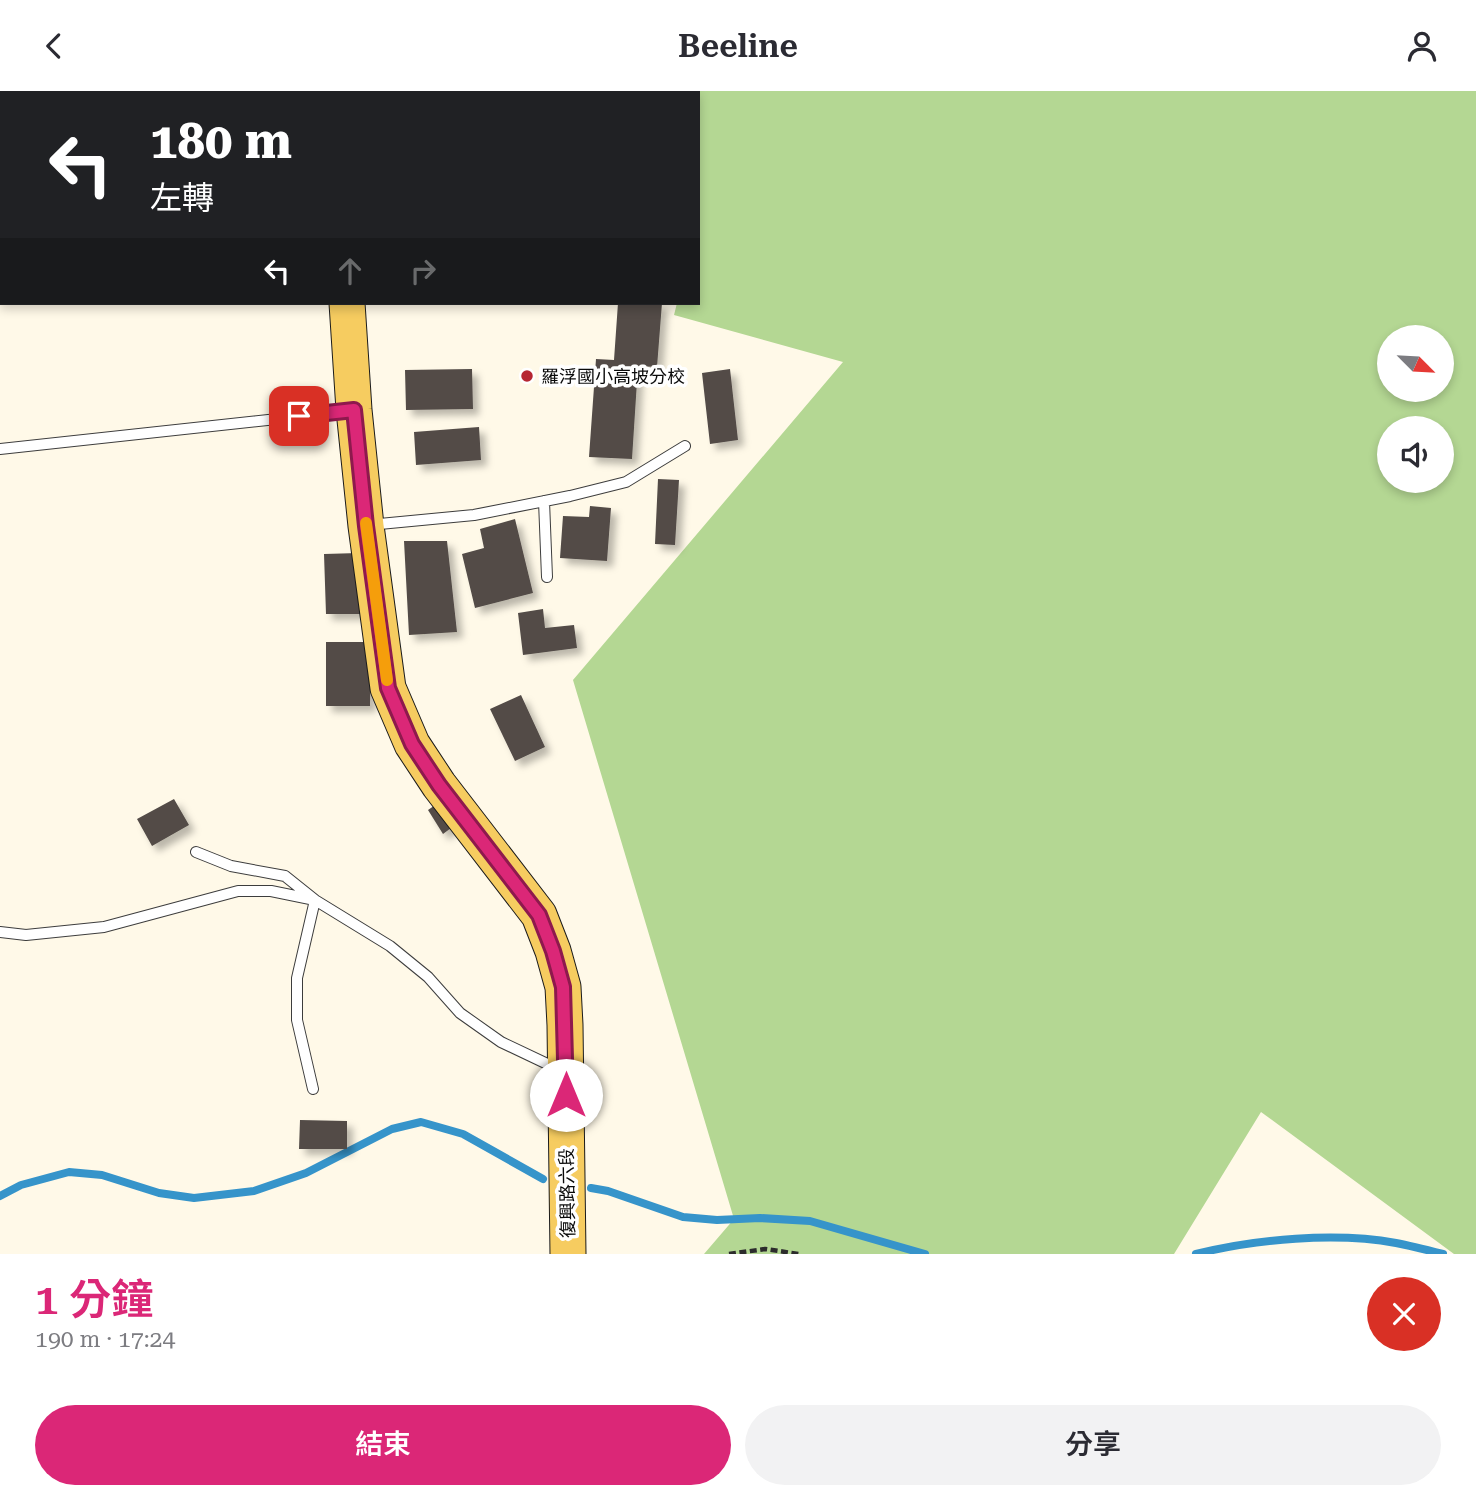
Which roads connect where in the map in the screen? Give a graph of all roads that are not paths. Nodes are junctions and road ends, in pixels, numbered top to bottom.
1 (348, 305) edge
2 (354, 410) junction
3 (685, 446) dead end
4 (0, 449) edge
5 (544, 501) junction
6 (366, 526) junction
7 (547, 577) dead end
8 (197, 852) dead end
9 (315, 900) junction
10 (0, 932) edge
11 (566, 1073) junction
12 (313, 1089) dead end
13 (568, 1254) edge

1 - 2 main road, 復興路六段
2 - 4 lane
2 - 6 main road, 復興路六段
3 - 5 lane
5 - 6 lane
5 - 7 lane
6 - 11 main road, 復興路六段
8 - 9 lane
9 - 10 lane
9 - 11 lane
9 - 12 lane
11 - 13 main road, 復興路六段

